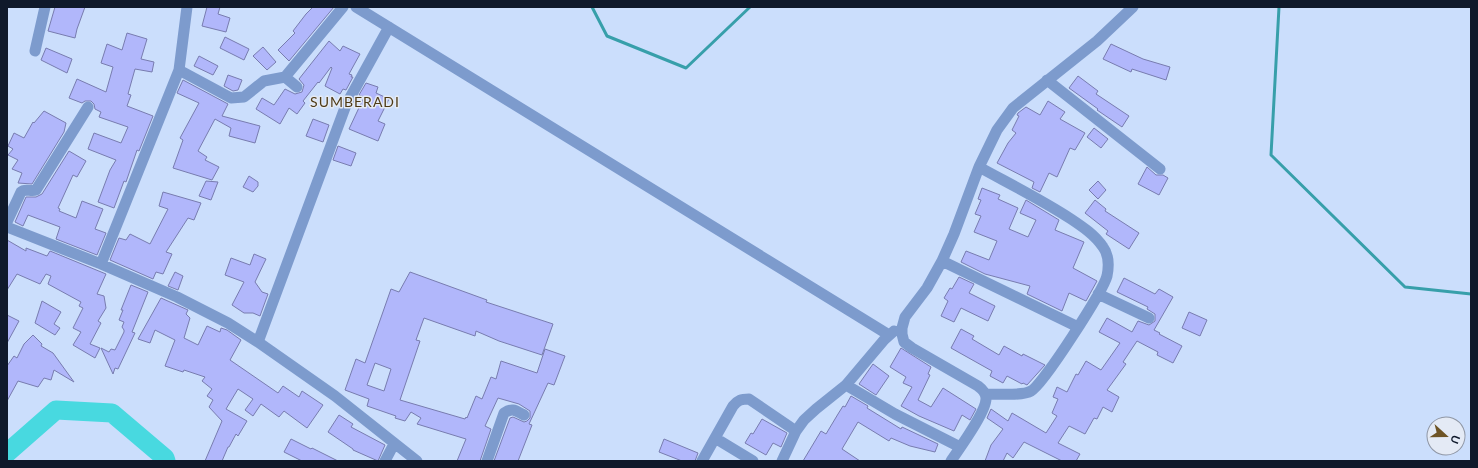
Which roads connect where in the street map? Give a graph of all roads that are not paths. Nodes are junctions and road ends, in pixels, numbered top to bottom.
1 (45, 7) edge
2 (188, 7) edge
3 (344, 7) edge
4 (356, 7) edge
5 (1133, 7) edge
6 (389, 27) junction
7 (35, 51) dead end
8 (179, 70) junction
9 (285, 77) junction
10 (1047, 80) junction
11 (297, 87) dead end
12 (88, 107) dead end
13 (979, 167) junction
14 (1160, 169) dead end
15 (7, 222) edge
16 (7, 227) edge
17 (942, 261) junction
18 (101, 264) junction
19 (1098, 294) junction
20 (1149, 318) dead end
21 (1078, 327) junction
22 (902, 328) junction
23 (889, 335) junction
24 (258, 342) junction
25 (846, 385) junction
26 (986, 394) junction
27 (524, 415) dead end
28 (796, 431) junction
29 (715, 438) junction
30 (394, 444) junction
31 (960, 447) junction
32 (385, 461) edge
33 (417, 461) edge
34 (487, 461) edge
35 (702, 461) edge
36 (753, 461) edge
37 (782, 461) edge
38 (951, 461) edge

1 - 7 street
2 - 8 street
3 - 9 street
4 - 6 street
5 - 10 street
6 - 23 street
6 - 24 street
8 - 9 street
8 - 18 street
9 - 11 street
10 - 13 street
10 - 14 street
12 - 15 street
13 - 17 street
13 - 19 street
16 - 18 street
17 - 21 street
17 - 22 street
18 - 24 street
19 - 20 street
19 - 21 street
21 - 26 street
22 - 23 street
22 - 26 street
23 - 25 street
24 - 30 street
25 - 28 street
25 - 31 street
26 - 31 street
27 - 34 street
28 - 29 street
28 - 37 street
29 - 35 street
29 - 36 street
30 - 32 street
30 - 33 street
31 - 38 street

